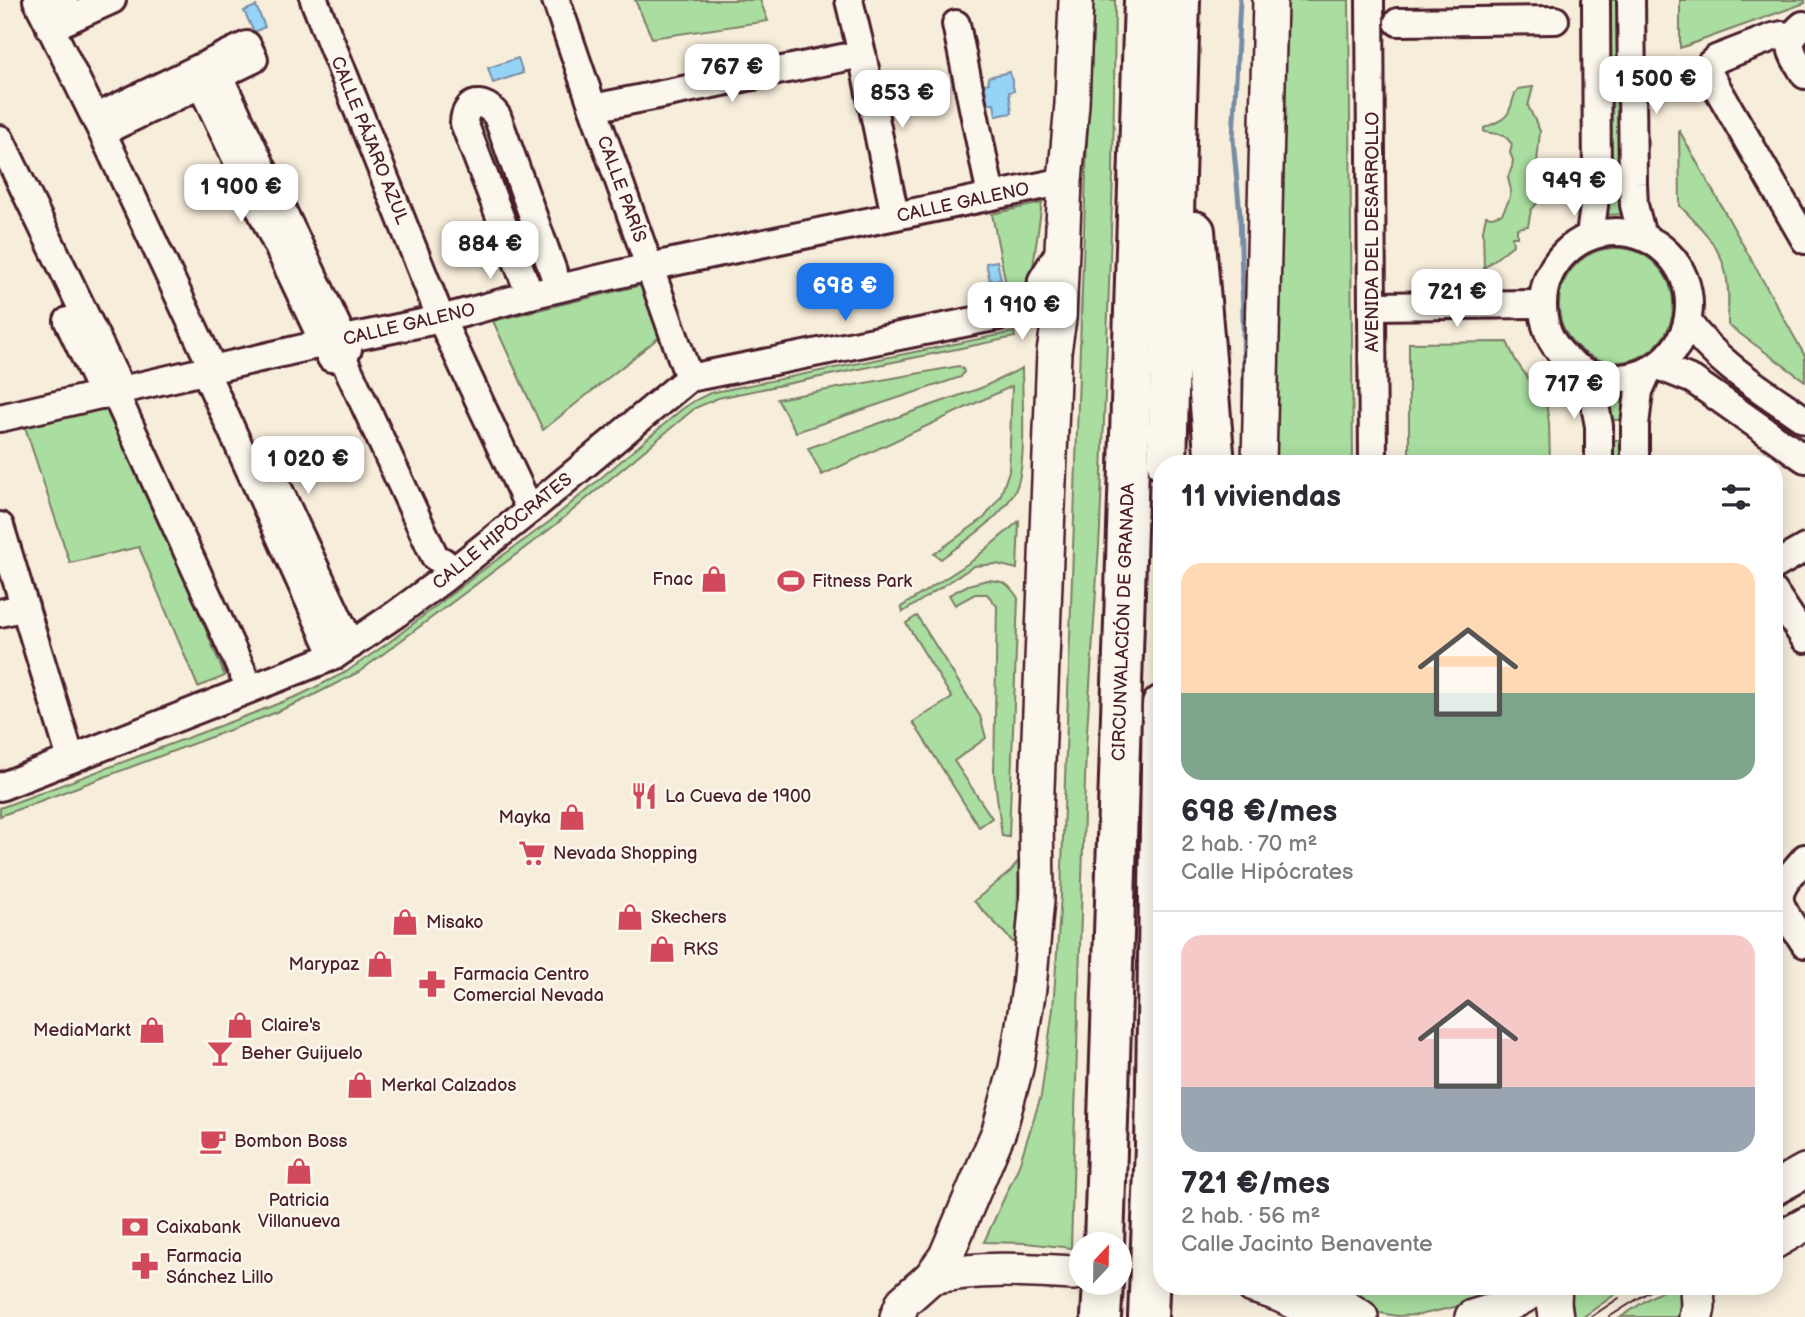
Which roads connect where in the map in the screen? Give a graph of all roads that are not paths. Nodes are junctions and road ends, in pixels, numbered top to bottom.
1 (112, 0) edge
2 (314, 0) edge
3 (556, 0) edge
4 (849, 0) edge
5 (1076, 0) edge
6 (1144, 0) edge
7 (1180, 0) edge
8 (1270, 0) edge
9 (1370, 0) edge
10 (1595, 0) edge
11 (1631, 0) edge
12 (48, 10) edge
13 (1555, 20) dead end
14 (1398, 22) dead end
15 (956, 24) dead end
16 (1799, 31) edge
17 (862, 54) junction
18 (1805, 75) edge
19 (210, 80) junction
20 (593, 108) junction
21 (1176, 122) junction
22 (98, 125) junction
23 (0, 139) edge
24 (0, 178) edge
25 (1065, 181) junction
26 (990, 196) junction
27 (895, 216) junction
28 (1590, 236) junction
29 (1642, 236) junction
30 (1805, 240) edge
31 (1062, 248) junction
32 (649, 267) junction
33 (559, 289) junction
34 (530, 295) junction
35 (1542, 304) junction
36 (1372, 306) junction
37 (1009, 314) junction
38 (441, 319) junction
39 (1688, 322) junction
40 (1055, 338) junction
41 (334, 341) junction
42 (1578, 368) junction
43 (1653, 368) junction
44 (214, 369) junction
45 (689, 378) junction
46 (114, 393) junction
47 (0, 418) edge
48 (1805, 420) edge
49 (1167, 455) edge
50 (1213, 455) edge
51 (1259, 455) edge
52 (1373, 455) edge
53 (1599, 455) edge
54 (1635, 455) edge
55 (1805, 459) edge
56 (530, 510) junction
57 (0, 526) edge
58 (1805, 548) edge
59 (1783, 561) edge
60 (442, 580) junction
61 (1783, 606) edge
62 (12, 610) edge
63 (1805, 639) edge
64 (342, 650) junction
65 (243, 673) dead end
66 (71, 759) junction
67 (0, 787) edge
68 (1805, 858) edge
69 (1783, 887) edge
70 (1783, 909) edge
71 (1805, 944) edge
72 (1805, 1171) edge
73 (1783, 1183) edge
74 (1153, 1195) edge
75 (1805, 1224) edge
76 (1104, 1232) edge
77 (1783, 1237) edge
78 (1069, 1276) edge
79 (932, 1277) junction
80 (1094, 1295) edge
81 (1287, 1295) edge
82 (1528, 1295) edge
83 (1317, 1303) edge
84 (897, 1317) edge
85 (1101, 1317) edge
86 (1148, 1317) edge
87 (1341, 1317) edge
88 (1361, 1317) edge
89 (1472, 1317) edge

1 - 12 street
2 - 38 street, CALLE PÁJARO AZUL
3 - 20 street, CALLE PARÍS
4 - 17 street
5 - 25 main road
6 - 76 highway, CIRCUNVALACIÓN DE GRANADA
7 - 21 highway
8 - 51 main road
9 - 36 street, AVENIDA DEL DESARROLLO
10 - 28 street
11 - 29 street
12 - 22 street
13 - 14 street
15 - 26 street
16 - 18 street
16 - 30 street
17 - 20 street
17 - 27 street
19 - 22 street
19 - 22 street
19 - 41 street
20 - 32 street, CALLE PARÍS
21 - 49 highway
21 - 50 highway
22 - 44 street
23 - 46 street
24 - 46 street
25 - 26 street, CALLE GALENO
25 - 31 main road
26 - 27 street, CALLE GALENO
27 - 32 street, CALLE GALENO
28 - 29 street
28 - 35 street
29 - 39 street
31 - 37 street, CALLE HIPÓCRATES
31 - 40 main road
32 - 33 street, CALLE GALENO
32 - 45 street, CALLE PARÍS
33 - 34 street, CALLE GALENO
33 - 34 street
34 - 38 street, CALLE GALENO
35 - 36 street
35 - 42 street
36 - 52 street, AVENIDA DEL DESARROLLO
37 - 40 street, CALLE HIPÓCRATES
37 - 45 street, CALLE HIPÓCRATES
38 - 41 street, CALLE GALENO
38 - 56 street, CALLE PÁJARO AZUL
39 - 43 street
39 - 48 street
40 - 79 main road
41 - 44 street, CALLE GALENO
41 - 60 street
42 - 43 street
42 - 53 street
43 - 54 street
43 - 55 street
44 - 46 street, CALLE GALENO
44 - 64 street
45 - 56 street, CALLE HIPÓCRATES
46 - 47 street, CALLE GALENO
46 - 65 street
56 - 60 street, CALLE HIPÓCRATES
57 - 62 street
58 - 59 street
60 - 64 street, CALLE HIPÓCRATES
61 - 63 street
62 - 66 street
64 - 66 street, CALLE HIPÓCRATES
66 - 67 street, CALLE HIPÓCRATES
68 - 69 street
70 - 71 street
72 - 73 main road
74 - 86 highway
75 - 77 main road
78 - 79 main road
79 - 84 main road
80 - 85 highway
81 - 83 main road
82 - 89 main road
83 - 87 main road
83 - 88 main road

